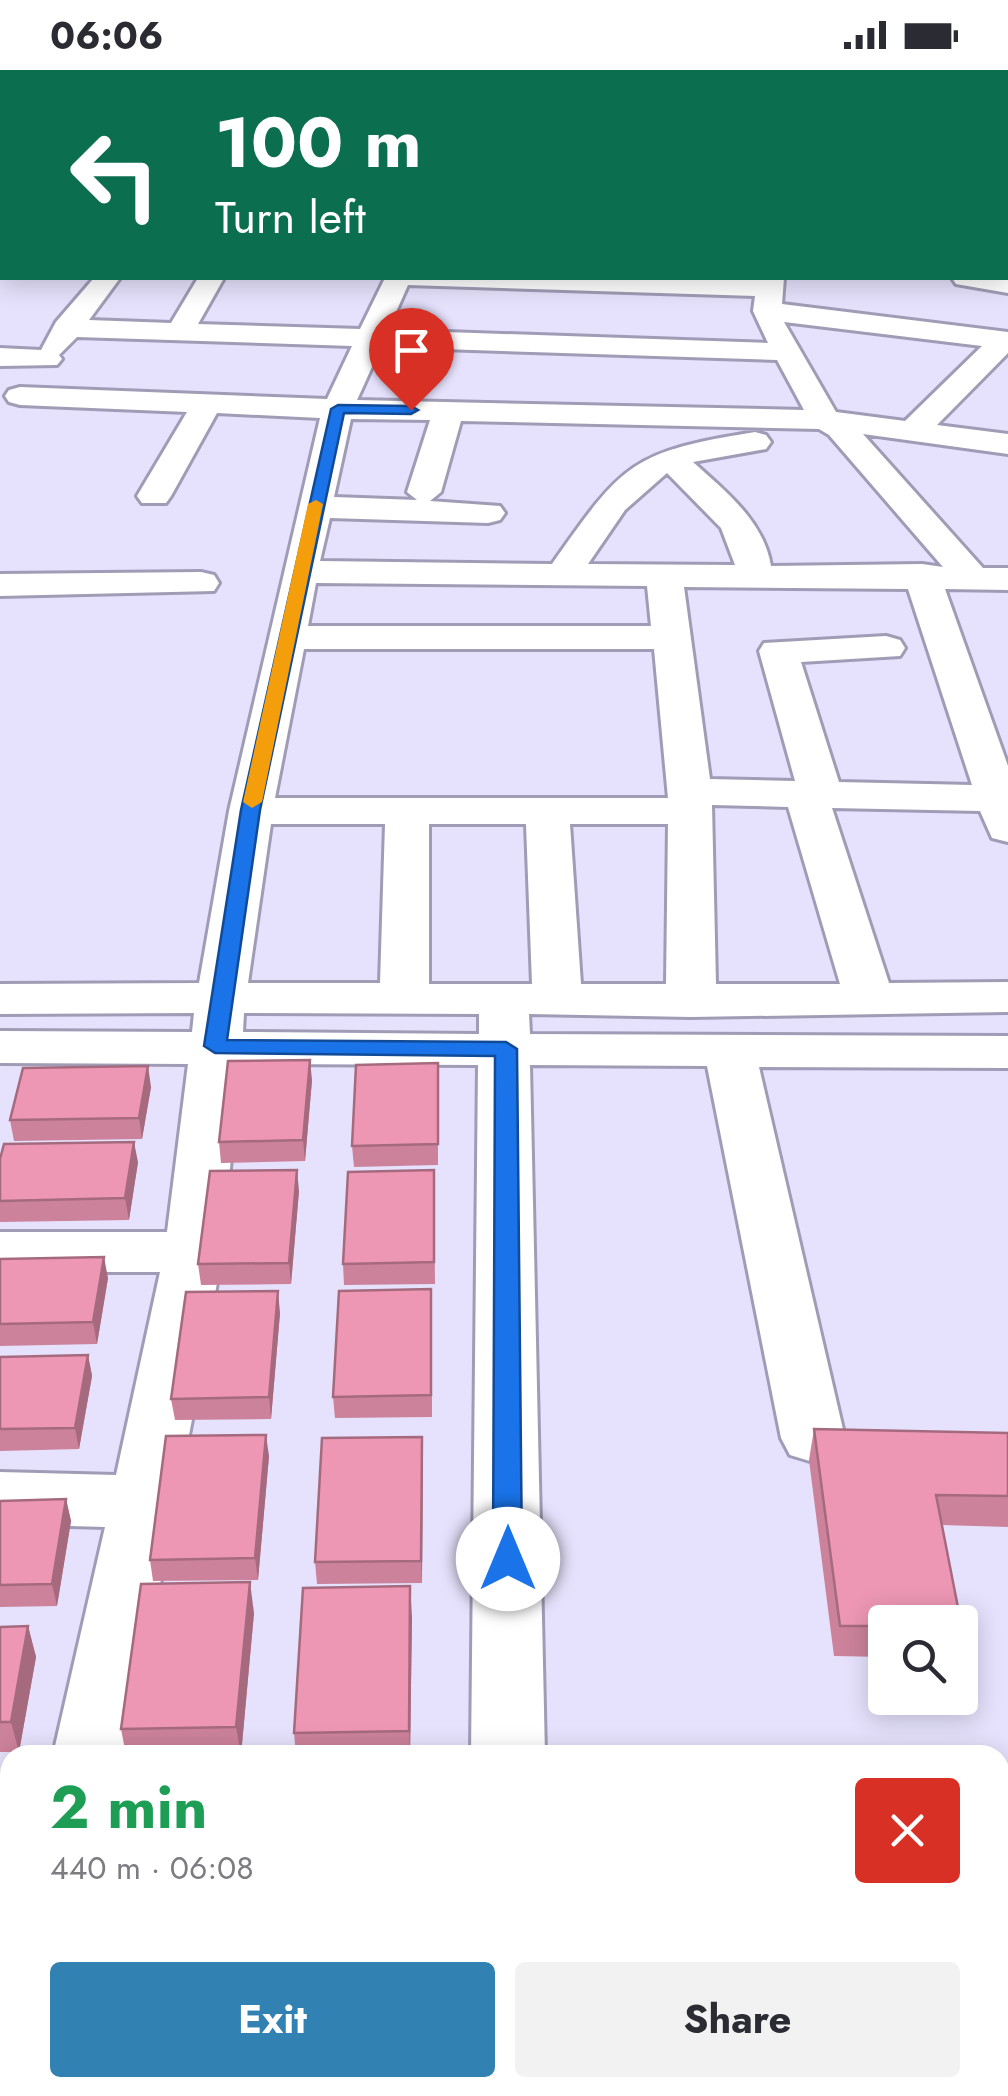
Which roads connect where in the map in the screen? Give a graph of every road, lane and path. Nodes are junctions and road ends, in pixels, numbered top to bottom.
1 (397, 280) edge
2 (554, 280) edge
3 (978, 280) edge
4 (1008, 285) edge
5 (110, 290) edge
6 (769, 292) edge
7 (862, 292) dead end
8 (163, 298) dead end
9 (194, 306) edge
10 (845, 320) junction
11 (66, 328) junction
12 (376, 329) junction
13 (1006, 341) edge
14 (785, 352) junction
15 (0, 357) edge
16 (81, 366) dead end
17 (22, 386) edge
18 (208, 402) junction
19 (338, 409) junction
20 (448, 411) junction
21 (832, 424) junction
22 (914, 430) junction
23 (1008, 444) edge
24 (670, 458) junction
25 (424, 492) dead end
26 (154, 496) dead end
27 (315, 507) junction
28 (488, 513) dead end
29 (300, 572) junction
30 (563, 574) junction
31 (664, 575) junction
32 (754, 575) junction
33 (922, 575) junction
34 (972, 578) junction
35 (1008, 579) edge
36 (200, 583) dead end
37 (0, 586) edge
38 (287, 636) junction
39 (671, 638) junction
40 (886, 648) dead end
41 (989, 716) edge
42 (813, 795) junction
43 (690, 801) junction
44 (1004, 809) edge
45 (251, 810) junction
46 (406, 810) junction
47 (547, 810) junction
48 (1008, 996) edge
49 (404, 997) junction
50 (0, 999) edge
51 (869, 999) junction
52 (691, 1002) junction
53 (522, 1015) junction
54 (218, 1022) junction
55 (0, 1047) edge
56 (729, 1050) junction
57 (1008, 1052) edge
58 (0, 1252) edge
59 (192, 1252) junction
60 (812, 1438) edge
61 (0, 1498) edge
62 (143, 1502) junction
63 (92, 1745) edge
64 (508, 1745) edge

1 - 12 street
2 - 6 street
3 - 4 street
5 - 11 street
6 - 10 street
6 - 14 street
7 - 10 street
8 - 9 street
9 - 11 street
9 - 12 street
10 - 13 street
11 - 17 street
12 - 14 street
12 - 19 street
13 - 22 street
14 - 21 street
15 - 17 street
16 - 17 street
17 - 18 street
18 - 19 street
18 - 26 street
19 - 20 street
19 - 27 street
20 - 21 street
20 - 25 street
21 - 22 street
21 - 24 street
21 - 34 street
22 - 23 street
24 - 30 street
24 - 32 street
27 - 28 street
27 - 29 street
29 - 30 street
29 - 38 street
30 - 31 street
31 - 32 street
31 - 39 street
32 - 33 street
33 - 34 street
33 - 41 street
34 - 35 street
36 - 37 street
38 - 39 street
38 - 45 street
39 - 43 street
40 - 42 street
41 - 44 street
42 - 43 street
42 - 44 street
42 - 51 street
43 - 47 street
43 - 52 street
45 - 46 street
45 - 54 street
46 - 47 street
46 - 49 street
47 - 53 street
48 - 51 street
49 - 53 street
49 - 54 street
50 - 54 street
51 - 52 street
52 - 53 street
53 - 54 street
53 - 56 street
53 - 64 street
54 - 55 street
54 - 59 street
56 - 57 street
56 - 60 street
58 - 59 street
59 - 62 street
61 - 62 street
62 - 63 street

